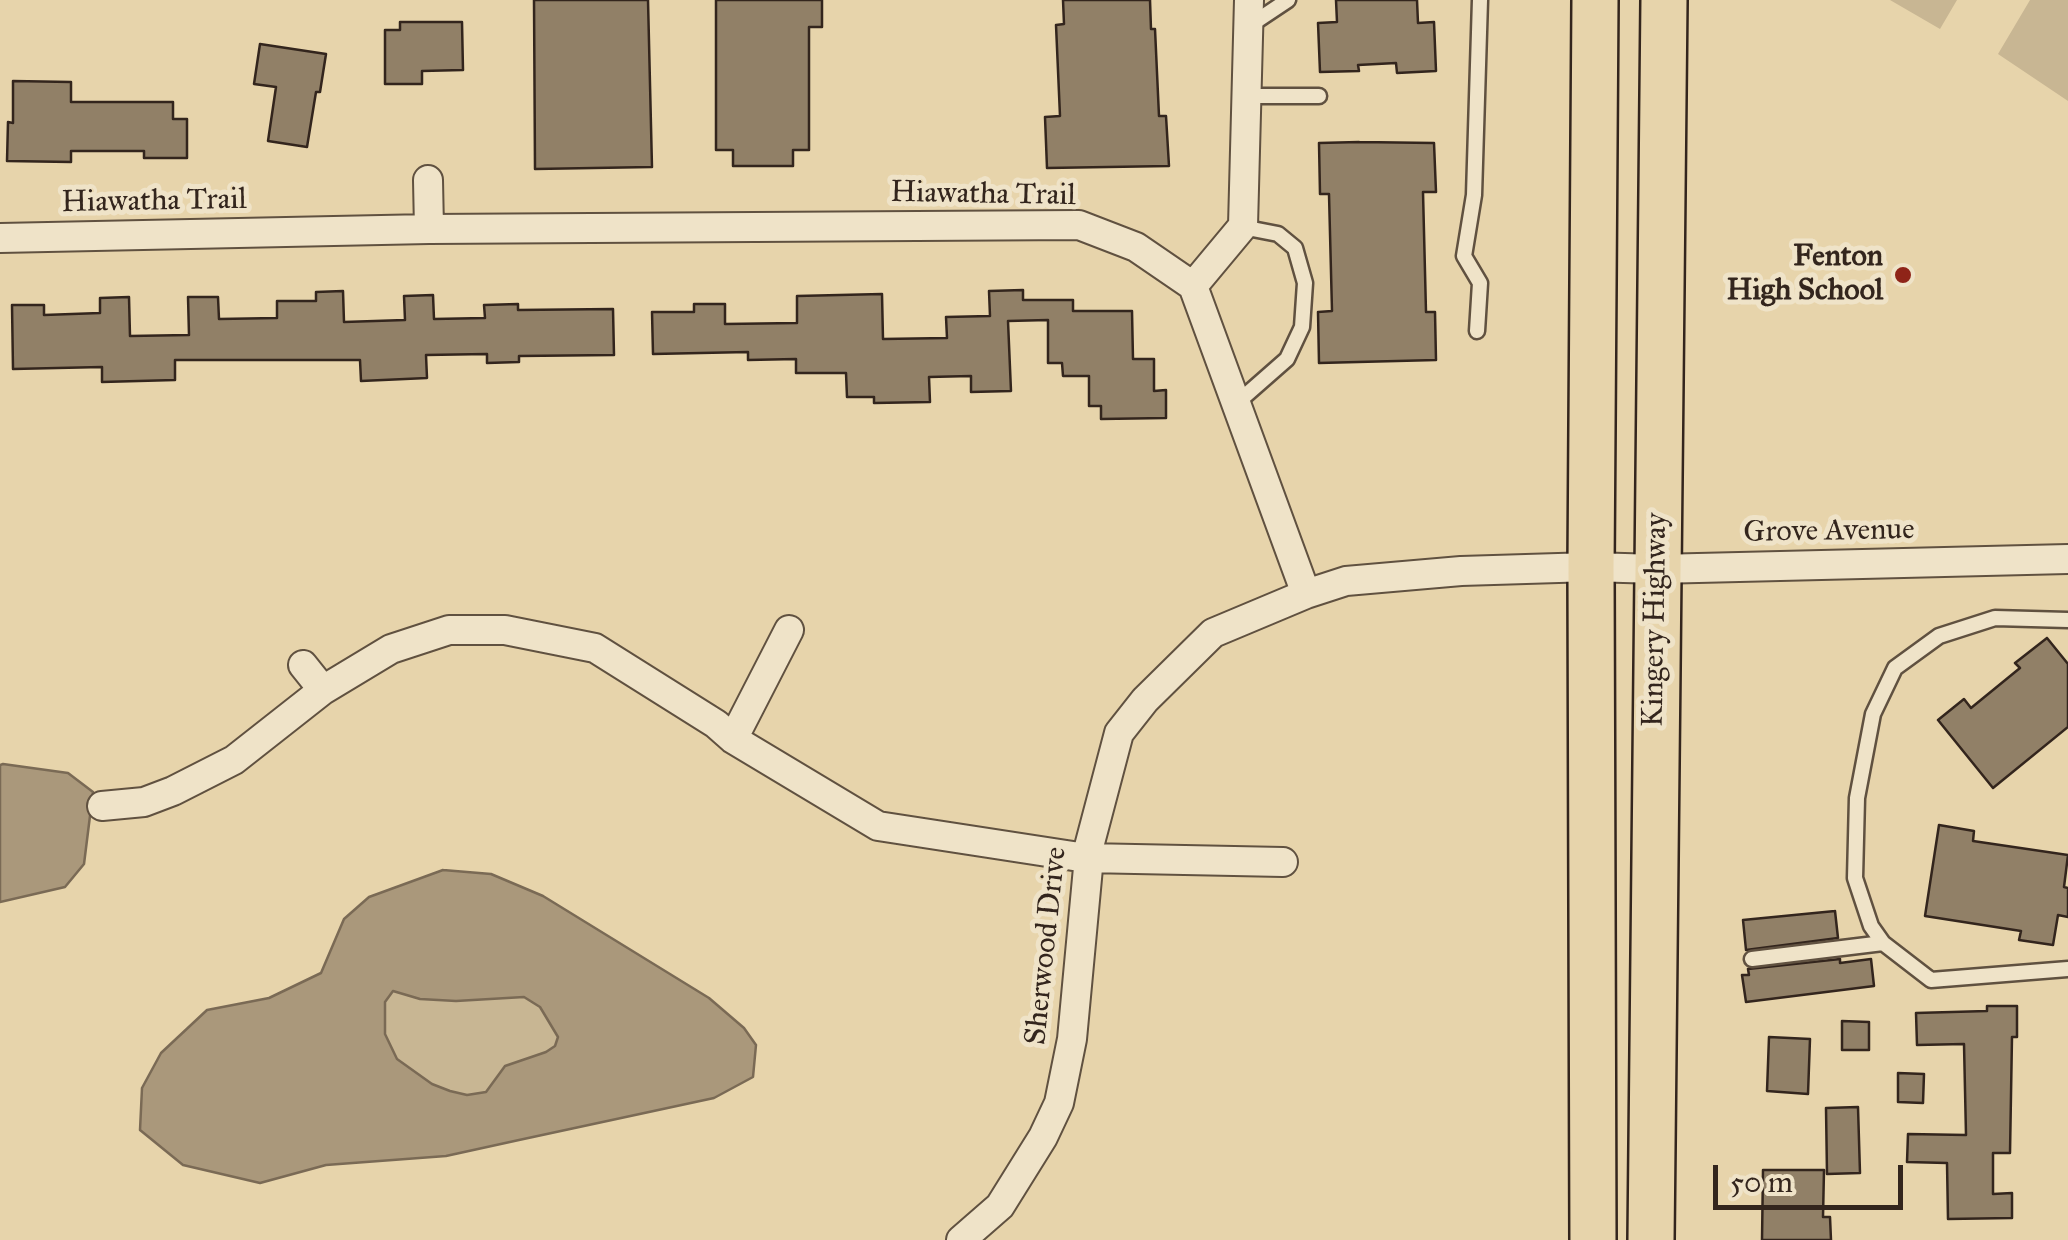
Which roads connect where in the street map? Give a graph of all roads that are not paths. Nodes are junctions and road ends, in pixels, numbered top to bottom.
1 (1288, 0) edge
2 (1480, 0) edge
3 (1595, 0) edge
4 (1664, 0) edge
5 (1248, 13) edge
6 (1246, 96) junction
7 (1319, 96) dead end
8 (428, 180) dead end
9 (1242, 227) junction
10 (429, 228) junction
11 (0, 238) edge
12 (1193, 286) junction
13 (1477, 331) dead end
14 (1238, 402) junction
15 (2068, 558) edge
16 (1591, 567) junction
17 (1656, 569) junction
18 (1306, 594) junction
19 (2068, 620) edge
20 (790, 630) dead end
21 (303, 665) dead end
22 (324, 690) junction
23 (733, 739) junction
24 (102, 806) dead end
25 (1088, 858) junction
26 (1283, 862) dead end
27 (1883, 943) junction
28 (1752, 959) dead end
29 (2068, 969) edge
30 (961, 1240) edge
31 (1593, 1240) edge
32 (1651, 1240) edge

1 - 5 lane
2 - 13 lane
3 - 16 highway, Kingery Highway
4 - 17 highway, Kingery Highway
5 - 6 street
6 - 7 lane
6 - 9 street
8 - 10 street
9 - 12 street
9 - 14 lane
10 - 11 street, Hiawatha Trail
10 - 12 street, Hiawatha Trail
12 - 14 street
14 - 18 street
15 - 17 street, Grove Avenue
16 - 17 street, Grove Avenue
16 - 18 street, Sherwood Drive
16 - 31 highway, Kingery Highway
17 - 32 highway, Kingery Highway
18 - 25 street, Sherwood Drive
19 - 27 lane
20 - 23 street
21 - 22 street
22 - 23 street
22 - 24 street
23 - 25 street
25 - 26 street
25 - 30 street, Sherwood Drive
27 - 28 lane
27 - 29 lane

